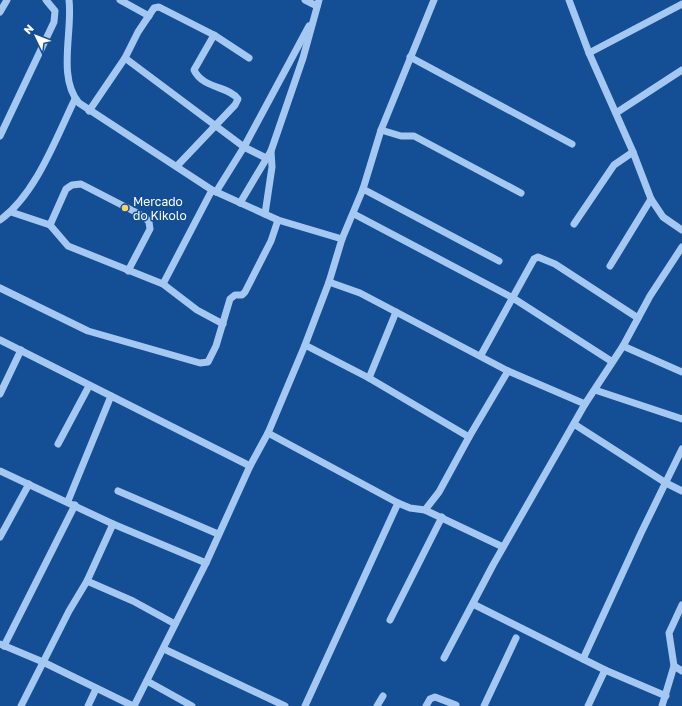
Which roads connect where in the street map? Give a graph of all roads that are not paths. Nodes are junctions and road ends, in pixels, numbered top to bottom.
1 (7, 0) edge
2 (46, 0) edge
3 (69, 0) edge
4 (120, 0) edge
5 (306, 0) edge
6 (434, 0) edge
7 (569, 0) edge
8 (318, 3) edge
9 (681, 6) edge
10 (0, 12) edge
11 (149, 16) junction
12 (314, 17) junction
13 (214, 34) junction
14 (589, 53) junction
15 (410, 57) junction
16 (126, 58) junction
17 (249, 58) dead end
18 (682, 70) edge
19 (75, 99) junction
20 (89, 111) junction
21 (616, 112) junction
22 (215, 126) junction
23 (381, 130) junction
24 (0, 136) edge
25 (572, 144) dead end
26 (244, 147) junction
27 (271, 151) junction
28 (633, 152) junction
29 (266, 158) junction
30 (177, 166) junction
31 (363, 189) junction
32 (214, 191) junction
33 (521, 193) dead end
34 (651, 199) junction
35 (240, 203) junction
36 (11, 212) junction
37 (265, 214) junction
38 (354, 214) junction
39 (0, 220) edge
40 (278, 220) junction
41 (50, 224) junction
42 (574, 224) dead end
43 (682, 230) edge
44 (342, 239) junction
45 (682, 247) edge
46 (499, 261) dead end
47 (610, 266) dead end
48 (128, 271) junction
49 (329, 282) junction
50 (163, 284) junction
51 (0, 288) edge
52 (513, 298) junction
53 (396, 312) junction
54 (638, 318) junction
55 (223, 324) junction
56 (0, 340) edge
57 (306, 345) junction
58 (623, 346) junction
59 (20, 350) junction
60 (481, 355) junction
61 (611, 361) junction
62 (508, 371) junction
63 (682, 372) edge
64 (369, 378) junction
65 (89, 386) junction
66 (595, 390) junction
67 (0, 394) edge
68 (111, 396) junction
69 (585, 404) junction
70 (682, 419) edge
71 (574, 424) junction
72 (268, 433) junction
73 (469, 437) junction
74 (58, 444) dead end
75 (682, 449) edge
76 (250, 466) junction
77 (0, 471) edge
78 (666, 483) junction
79 (29, 484) junction
80 (118, 490) dead end
81 (682, 491) edge
82 (71, 503) junction
83 (398, 503) junction
84 (425, 510) junction
85 (442, 517) junction
86 (113, 524) junction
87 (218, 534) junction
88 (0, 537) edge
89 (503, 547) junction
90 (206, 563) junction
91 (87, 581) junction
92 (472, 604) junction
93 (682, 605) edge
94 (390, 620) dead end
95 (175, 624) junction
96 (516, 638) dead end
97 (2, 645) edge
98 (164, 649) junction
99 (444, 658) dead end
100 (583, 659) junction
101 (44, 662) junction
102 (674, 666) junction
103 (605, 670) junction
104 (682, 671) edge
105 (147, 681) junction
106 (96, 689) junction
107 (383, 696) dead end
108 (666, 696) junction
109 (456, 705) dead end
110 (21, 706) edge
111 (88, 706) edge
112 (133, 706) edge
113 (192, 706) edge
114 (285, 706) edge
115 (305, 706) edge
116 (377, 706) edge
117 (426, 706) edge
118 (484, 706) edge
119 (588, 706) edge
120 (662, 706) edge

1 - 10 street
2 - 24 street
3 - 19 street
4 - 11 street
5 - 8 street
6 - 15 street
7 - 14 street
8 - 12 street
9 - 14 street
11 - 13 street
11 - 16 street
12 - 26 street
12 - 27 street
13 - 17 street
13 - 22 street
14 - 21 street
15 - 23 street
15 - 25 street
16 - 20 street
16 - 22 street
18 - 21 street
19 - 20 street
19 - 36 street
20 - 30 street
21 - 28 street
22 - 26 street
22 - 30 street
23 - 31 street
23 - 33 street
26 - 29 street
26 - 32 street
27 - 29 street
27 - 37 street
28 - 34 street
28 - 42 street
29 - 35 street
30 - 32 street
31 - 38 street
31 - 46 street
32 - 35 street
32 - 50 street
34 - 43 street
34 - 47 street
35 - 37 street
36 - 39 street
36 - 41 street
37 - 40 street
38 - 44 street
38 - 52 street
40 - 44 street
40 - 55 street
41 - 48 street
41 - 48 street
44 - 49 street
45 - 54 street
48 - 50 street
49 - 53 street
49 - 57 street
50 - 55 street
51 - 55 street
52 - 54 street
52 - 60 street
52 - 61 street
53 - 60 street
53 - 64 street
54 - 58 street
56 - 59 street
57 - 64 street
57 - 72 street
58 - 61 street
58 - 63 street
59 - 65 street
59 - 67 street
60 - 62 street
61 - 66 street
62 - 69 street
62 - 73 street
64 - 73 street
65 - 68 street
65 - 74 street
66 - 69 street
66 - 70 street
68 - 76 street
68 - 82 street
69 - 71 street
71 - 78 street
71 - 89 street
72 - 76 street
72 - 83 street
73 - 84 street
75 - 78 street
76 - 87 street
77 - 79 street
78 - 81 street
78 - 100 street
79 - 82 street
79 - 88 street
80 - 87 street
82 - 86 street
82 - 97 street
83 - 84 street
83 - 115 street
84 - 85 street
85 - 89 street
85 - 94 street
86 - 90 street
86 - 91 street
87 - 90 street
89 - 92 street
90 - 95 street
91 - 95 street
91 - 101 street
92 - 99 street
92 - 100 street
93 - 102 street
95 - 98 street
96 - 118 street
97 - 101 street
98 - 105 street
98 - 114 street
100 - 103 street
101 - 106 street
101 - 110 street
102 - 104 street
102 - 108 street
103 - 108 street
103 - 119 street
105 - 112 street
105 - 113 street
106 - 111 street
106 - 112 street
107 - 116 street
108 - 120 street
109 - 117 street

